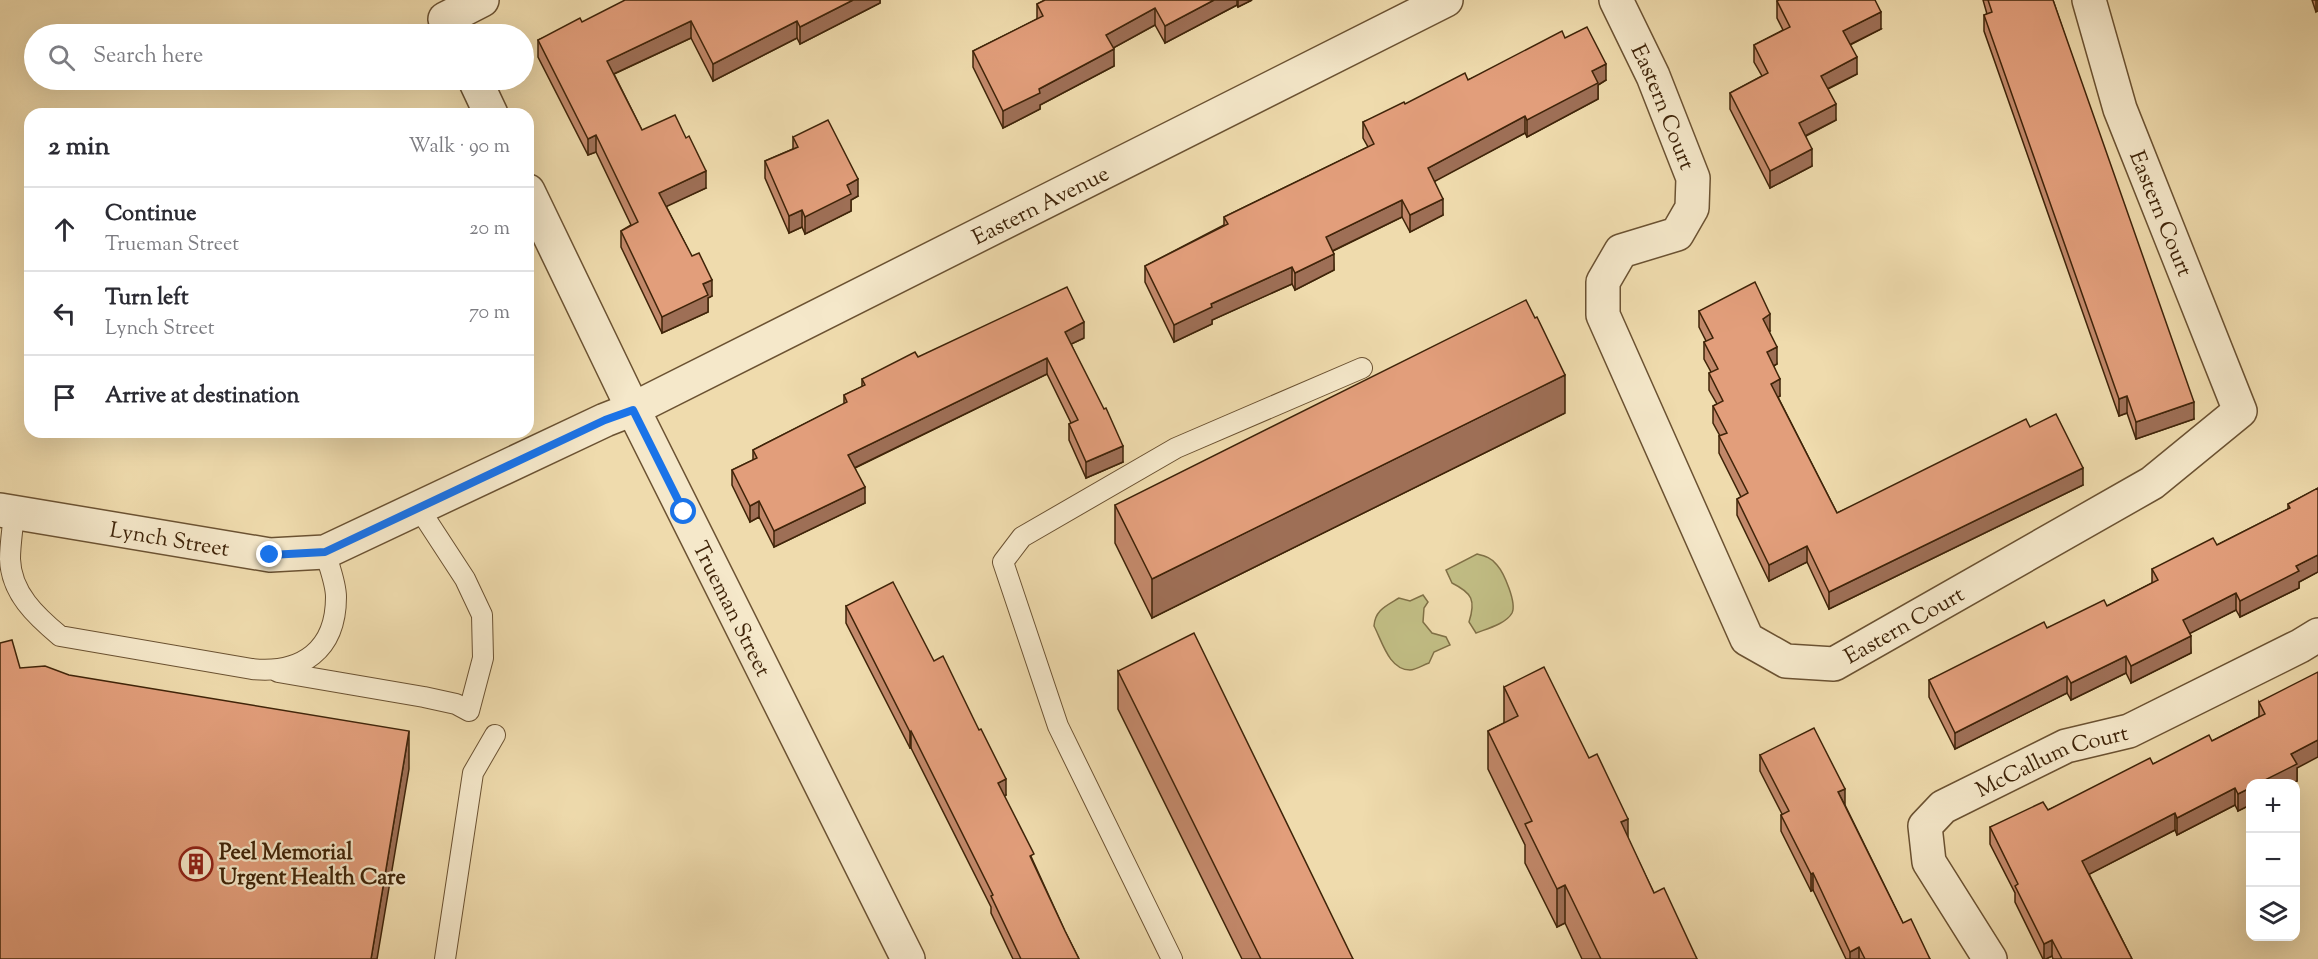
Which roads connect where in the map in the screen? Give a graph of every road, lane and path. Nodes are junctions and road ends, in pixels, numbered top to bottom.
1 (482, 0) edge
2 (1446, 0) edge
3 (1616, 0) edge
4 (2089, 0) edge
5 (445, 18) edge
6 (479, 90) edge
7 (488, 108) edge
8 (534, 204) edge
9 (1362, 368) dead end
10 (633, 410) junction
11 (418, 507) junction
12 (7, 511) edge
13 (325, 552) junction
14 (2318, 635) edge
15 (272, 671) junction
16 (495, 735) dead end
17 (445, 959) edge
18 (908, 959) edge
19 (1172, 959) edge
20 (1989, 959) edge

1 - 5 street
2 - 10 street, Eastern Avenue
3 - 4 street, Eastern Court
6 - 7 street
8 - 10 street, Trueman Street
9 - 19 lane
10 - 11 street, Lynch Street
10 - 18 street, Trueman Street
11 - 13 street, Lynch Street
11 - 15 lane
12 - 13 street, Lynch Street
12 - 15 lane
13 - 15 lane
14 - 20 street, McCallum Court
16 - 17 lane

